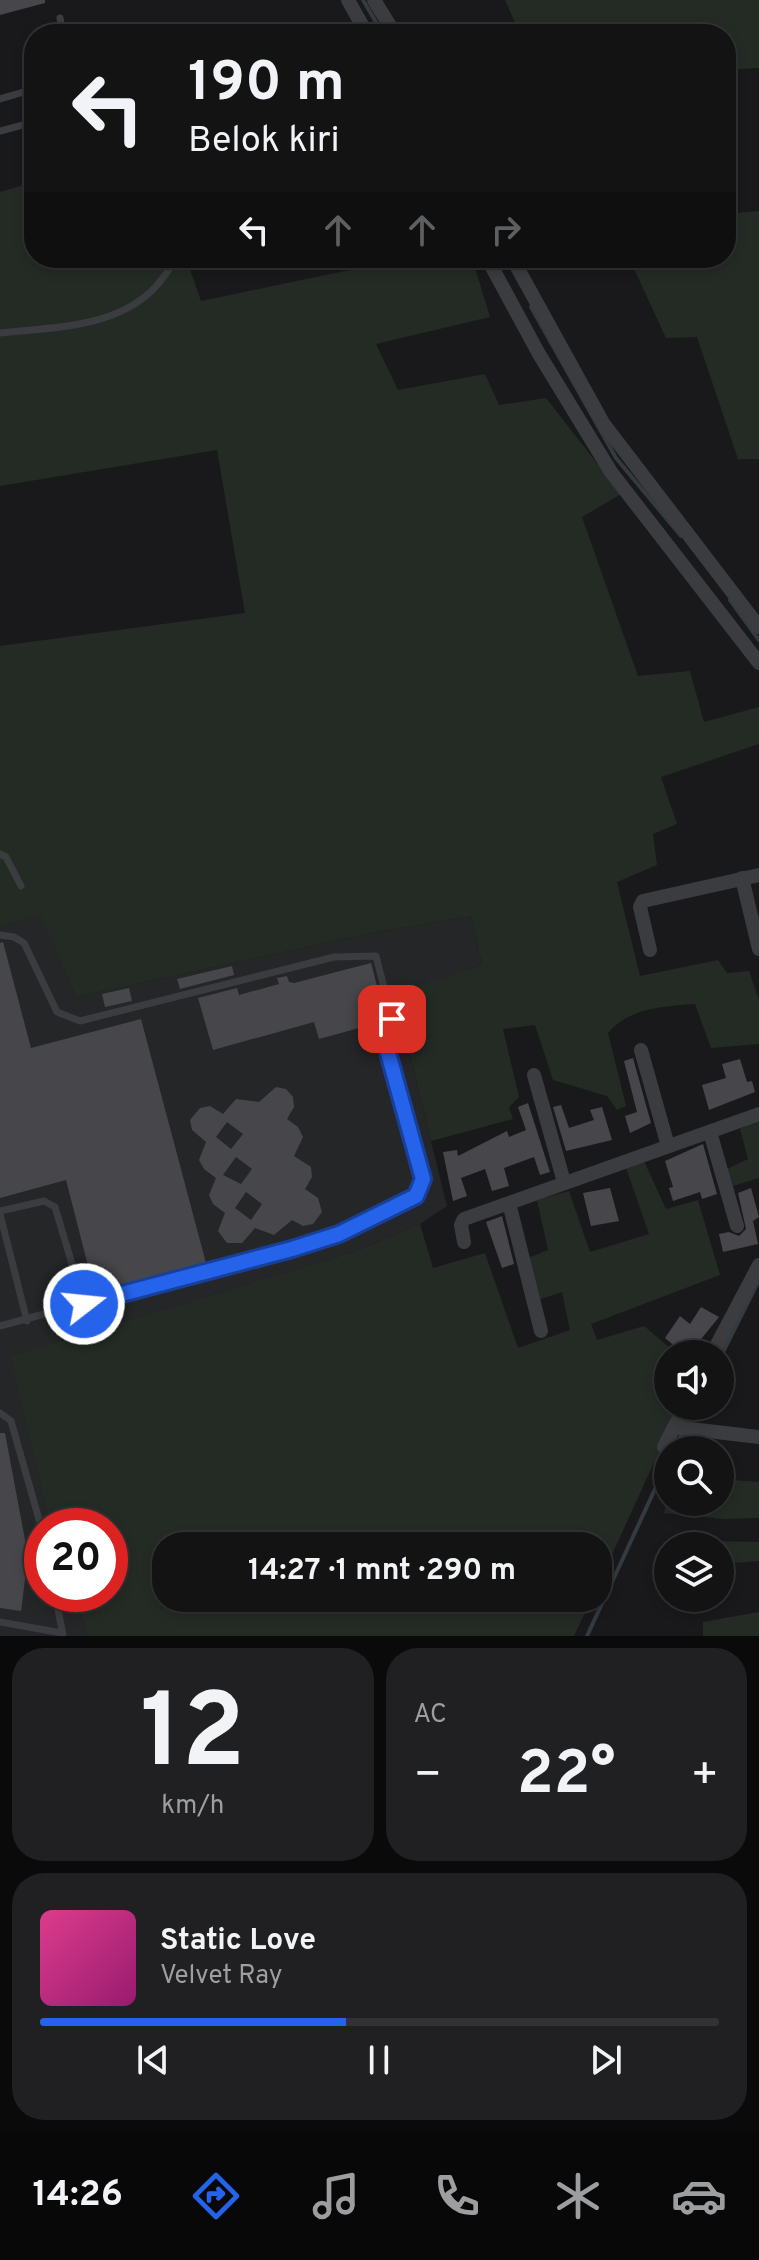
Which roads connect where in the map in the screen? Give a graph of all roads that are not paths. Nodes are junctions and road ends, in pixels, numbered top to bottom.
1 (348, 0) edge
2 (374, 0) edge
3 (60, 18) dead end
4 (61, 24) edge
5 (359, 24) edge
6 (389, 24) edge
7 (24, 92) edge
8 (0, 99) edge
9 (24, 125) edge
10 (0, 131) edge
11 (168, 268) edge
12 (493, 268) edge
13 (517, 268) edge
14 (0, 333) edge
15 (592, 424) junction
16 (759, 627) edge
17 (759, 663) edge
18 (0, 854) edge
19 (759, 875) edge
20 (742, 878) junction
21 (21, 886) dead end
22 (0, 935) edge
23 (759, 949) edge
24 (650, 950) dead end
25 (641, 1050) dead end
26 (534, 1075) dead end
27 (759, 1114) edge
28 (710, 1132) junction
29 (668, 1146) junction
30 (564, 1182) junction
31 (509, 1203) junction
32 (0, 1213) edge
33 (737, 1226) dead end
34 (464, 1242) dead end
35 (759, 1265) edge
36 (84, 1304) junction
37 (27, 1321) junction
38 (0, 1326) edge
39 (541, 1331) dead end
40 (719, 1340) edge
41 (0, 1413) edge
42 (678, 1420) edge
43 (674, 1427) junction
44 (670, 1436) edge
45 (759, 1437) edge
46 (36, 1508) edge
47 (59, 1612) edge
48 (0, 1622) edge
49 (63, 1635) edge

1 - 5 street
2 - 6 street
3 - 4 lane
7 - 8 lane
9 - 10 lane
11 - 14 lane
12 - 15 street
13 - 15 street
15 - 16 street
15 - 17 street
18 - 21 lane
19 - 20 street
20 - 23 street
20 - 24 street
22 - 36 lane
25 - 29 street
26 - 30 street
27 - 28 street
28 - 29 street
28 - 33 street
29 - 30 street
30 - 31 street
31 - 34 street
31 - 39 street
32 - 36 lane
32 - 37 lane
35 - 40 street
36 - 37 lane
37 - 38 lane
41 - 46 lane
42 - 43 street
43 - 44 street
43 - 45 street
47 - 49 lane
48 - 49 lane

